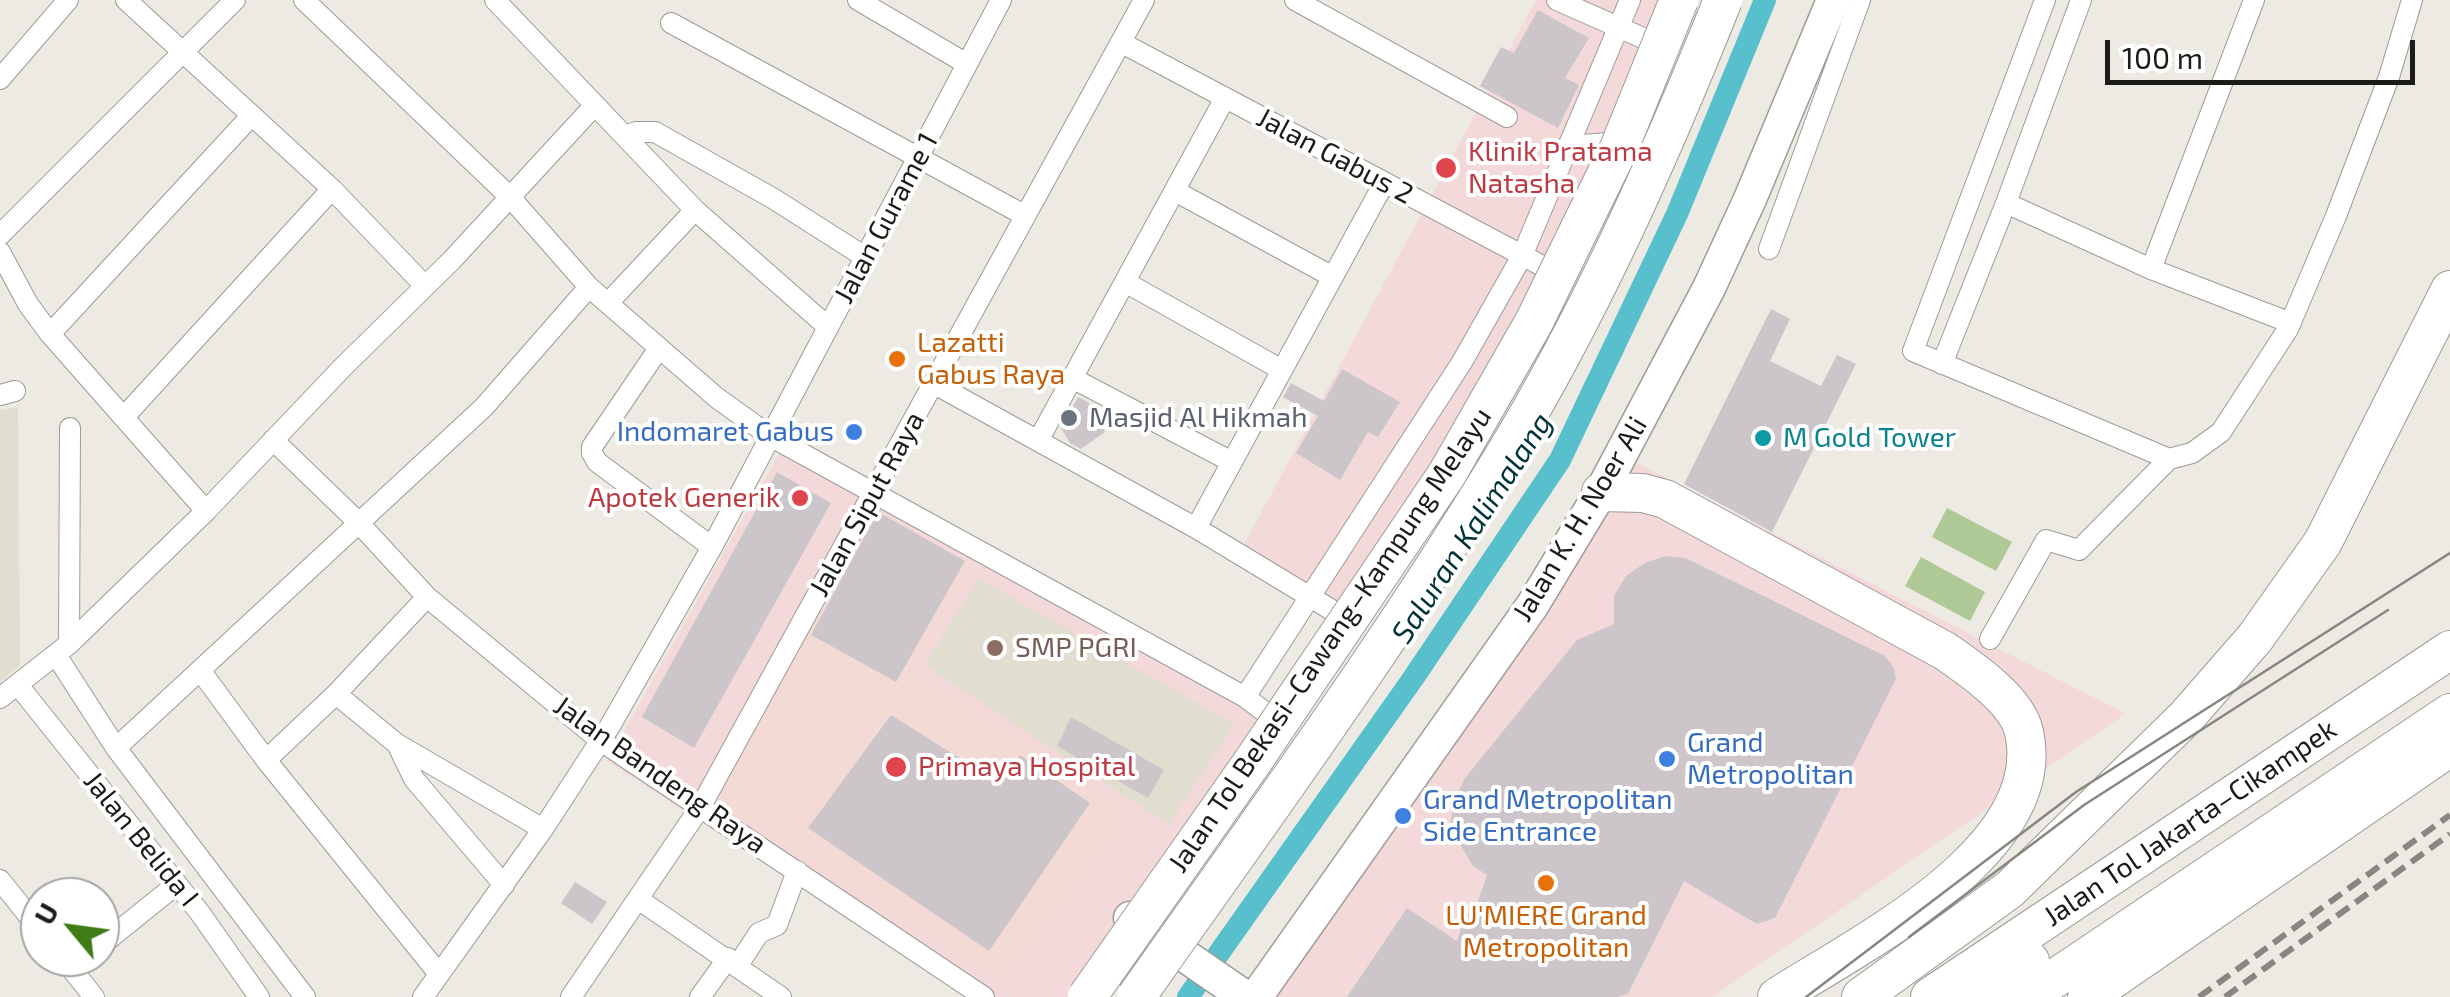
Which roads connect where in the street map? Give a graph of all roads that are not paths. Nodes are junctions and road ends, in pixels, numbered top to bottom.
1 (68, 0) edge
2 (126, 0) edge
3 (235, 0) edge
4 (304, 0) edge
5 (495, 0) edge
6 (858, 0) edge
7 (1001, 0) edge
8 (1144, 0) edge
9 (1295, 0) edge
10 (1558, 0) edge
11 (1630, 0) edge
12 (1668, 0) edge
13 (1679, 0) edge
14 (1723, 0) edge
15 (1832, 0) edge
16 (1860, 0) edge
17 (2045, 0) edge
18 (2081, 0) edge
19 (2254, 0) edge
20 (2412, 0) edge
21 (671, 23) dead end
22 (1620, 28) junction
23 (1652, 42) junction
24 (1122, 43) junction
25 (182, 54) junction
26 (967, 64) junction
27 (0, 80) edge
28 (1225, 98) junction
29 (594, 106) junction
30 (252, 115) junction
31 (1507, 117) dead end
32 (625, 136) junction
33 (1609, 143) junction
34 (1567, 146) junction
35 (918, 157) junction
36 (1384, 182) junction
37 (332, 190) junction
38 (1175, 191) junction
39 (510, 196) junction
40 (2006, 203) junction
41 (696, 210) junction
42 (1024, 215) junction
43 (0, 235) edge
44 (1770, 249) dead end
45 (0, 252) edge
46 (865, 257) junction
47 (1535, 263) junction
48 (2151, 270) junction
49 (1332, 277) junction
50 (1125, 282) junction
51 (425, 286) junction
52 (589, 288) junction
53 (2450, 290) edge
54 (608, 303) junction
55 (2291, 322) junction
56 (828, 327) junction
57 (50, 334) junction
58 (659, 348) junction
59 (1942, 364) junction
60 (1282, 370) junction
61 (1072, 378) junction
62 (934, 383) junction
63 (124, 416) junction
64 (70, 428) dead end
65 (770, 436) junction
66 (273, 440) junction
67 (1038, 441) junction
68 (2168, 460) junction
69 (1232, 462) junction
70 (874, 492) junction
71 (1601, 492) junction
72 (206, 511) junction
73 (358, 522) junction
74 (1196, 528) junction
75 (712, 548) junction
76 (427, 596) junction
77 (1311, 598) junction
78 (1340, 616) junction
79 (1990, 640) dead end
80 (2450, 650) edge
81 (59, 652) junction
82 (200, 670) junction
83 (2450, 672) edge
84 (21, 683) junction
85 (336, 694) junction
86 (0, 698) edge
87 (1257, 706) junction
88 (2450, 713) edge
89 (601, 741) junction
90 (397, 744) junction
91 (2450, 747) edge
92 (116, 748) junction
93 (266, 760) junction
94 (701, 806) junction
95 (543, 829) junction
96 (798, 871) junction
97 (0, 880) edge
98 (177, 884) junction
99 (504, 885) junction
100 (638, 898) junction
101 (20, 905) edge
102 (1125, 924) junction
103 (120, 930) edge
104 (2173, 938) junction
105 (733, 962) junction
106 (439, 974) junction
107 (1241, 996) edge
108 (259, 997) edge
109 (305, 997) edge
110 (424, 997) edge
111 (571, 997) edge
112 (700, 997) edge
113 (781, 997) edge
114 (984, 997) edge
115 (1080, 997) edge
116 (1088, 997) edge
117 (1136, 997) edge
118 (1777, 997) edge
119 (1862, 997) edge
120 (1930, 997) edge
121 (1978, 997) edge
122 (2027, 997) edge
123 (2087, 997) edge
124 (2110, 997) edge

1 - 27 street
2 - 25 street
3 - 25 street
4 - 39 street
5 - 29 street
6 - 26 street
7 - 26 street, Jalan Gurame 1
8 - 24 street, Jalan Siput Raya
9 - 31 street
10 - 22 street
11 - 22 street
12 - 23 main road
13 - 116 highway, Jalan Tol Bekasi–Cawang–Kampung Melayu, bridge
14 - 117 highway, Jalan Tol Bekasi–Cawang–Kampung Melayu, bridge
15 - 71 main road, Jalan K. H. Noer Ali
16 - 44 street
17 - 59 street
18 - 40 street
19 - 48 street
20 - 55 street
21 - 35 street
22 - 23 street
22 - 34 street
23 - 33 main road
24 - 28 street, Jalan Gabus 2
24 - 42 street, Jalan Siput Raya
25 - 30 street
25 - 43 street
26 - 35 street, Jalan Gurame 1
28 - 36 street, Jalan Gabus 2
28 - 38 street
29 - 32 street
29 - 39 street
30 - 37 street
30 - 57 street
32 - 41 street
32 - 46 street
33 - 34 street
33 - 47 main road
34 - 47 street
35 - 42 street
35 - 46 street, Jalan Gurame 1
36 - 47 street, Jalan Gabus 2
36 - 49 street
37 - 51 street
37 - 63 street
38 - 49 street
38 - 50 street
39 - 51 street
39 - 52 street
40 - 48 street
40 - 59 street
41 - 54 street
41 - 56 street
42 - 62 street, Jalan Siput Raya
45 - 57 street
46 - 56 street, Jalan Gurame 1
47 - 77 street
47 - 78 main road
48 - 55 street
49 - 60 street
50 - 60 street
50 - 61 street
51 - 66 street
52 - 54 street
52 - 73 street
53 - 119 highway
54 - 58 street
55 - 68 street
56 - 65 street, Jalan Gurame 1
57 - 63 street
58 - 65 street
58 - 75 street
59 - 68 street
60 - 69 street
61 - 67 street
61 - 69 street
62 - 67 street
62 - 70 street, Jalan Siput Raya
63 - 72 street
64 - 81 street
65 - 70 street
65 - 75 street, Jalan Gurame 1
66 - 72 street
66 - 73 street, Jalan Bandeng Raya
67 - 74 street
68 - 79 street
69 - 74 street
70 - 87 street
70 - 94 street, Jalan Siput Raya
71 - 107 main road, Jalan K. H. Noer Ali
71 - 118 highway
72 - 81 street
73 - 76 street, Jalan Bandeng Raya
73 - 82 street
74 - 77 street
75 - 89 street, Jalan Gurame 1
76 - 85 street
76 - 89 street, Jalan Bandeng Raya
77 - 78 street
77 - 87 street
78 - 87 main road
80 - 120 highway, Jalan Tol Jakarta–Cikampek
81 - 84 street
81 - 92 street
82 - 92 street
82 - 93 street
83 - 121 highway
84 - 86 street
84 - 98 street, Jalan Belida I
85 - 90 street
85 - 93 street
87 - 102 main road
88 - 122 highway
89 - 94 street, Jalan Bandeng Raya
89 - 95 street, Jalan Gurame 1
90 - 95 street
90 - 99 street
91 - 104 highway
92 - 109 street
93 - 106 street
94 - 96 street, Jalan Bandeng Raya
94 - 100 street, Jalan Siput Raya
95 - 99 street, Jalan Gurame 1
96 - 105 street
96 - 114 street, Jalan Bandeng Raya
97 - 101 street
98 - 103 street
98 - 108 street, Jalan Belida I
99 - 106 street, Jalan Gurame 1
100 - 105 street
100 - 111 street, Jalan Siput Raya
102 - 107 main road
102 - 115 main road
104 - 123 highway
104 - 124 highway
105 - 112 street
105 - 113 street
106 - 110 street, Jalan Gurame 1

